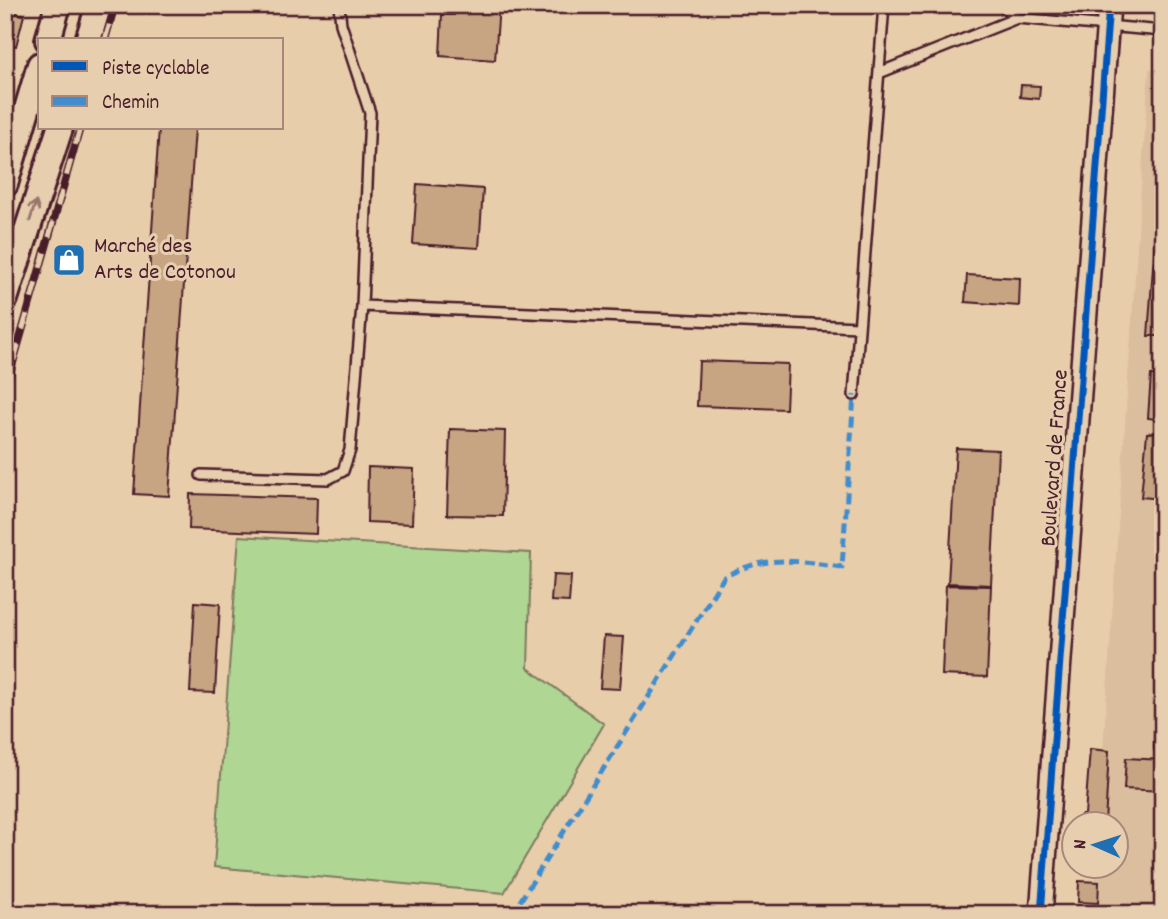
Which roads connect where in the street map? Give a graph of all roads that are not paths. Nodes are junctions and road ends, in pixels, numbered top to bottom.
1 (58, 5) edge
2 (99, 5) edge
3 (339, 5) edge
4 (884, 5) edge
5 (1001, 5) edge
6 (1109, 5) edge
7 (1017, 18) junction
8 (1107, 27) junction
9 (1163, 31) edge
10 (49, 38) edge
11 (89, 38) edge
12 (38, 72) edge
13 (879, 73) junction
14 (59, 130) edge
15 (5, 184) edge
16 (5, 299) edge
17 (362, 306) junction
18 (859, 327) junction
19 (854, 395) dead end
20 (201, 475) dead end
21 (1163, 649) edge
22 (1163, 752) edge
23 (1041, 914) edge

1 - 10 main road
2 - 11 main road
3 - 17 lane
4 - 13 lane
5 - 7 lane
6 - 8 street, Boulevard de France
7 - 8 lane
7 - 13 lane
8 - 9 lane
8 - 23 street, Boulevard de France
12 - 15 main road
13 - 18 lane
16 -> 14 main road
17 - 18 lane
17 - 20 lane
18 - 19 lane
21 - 22 lane

